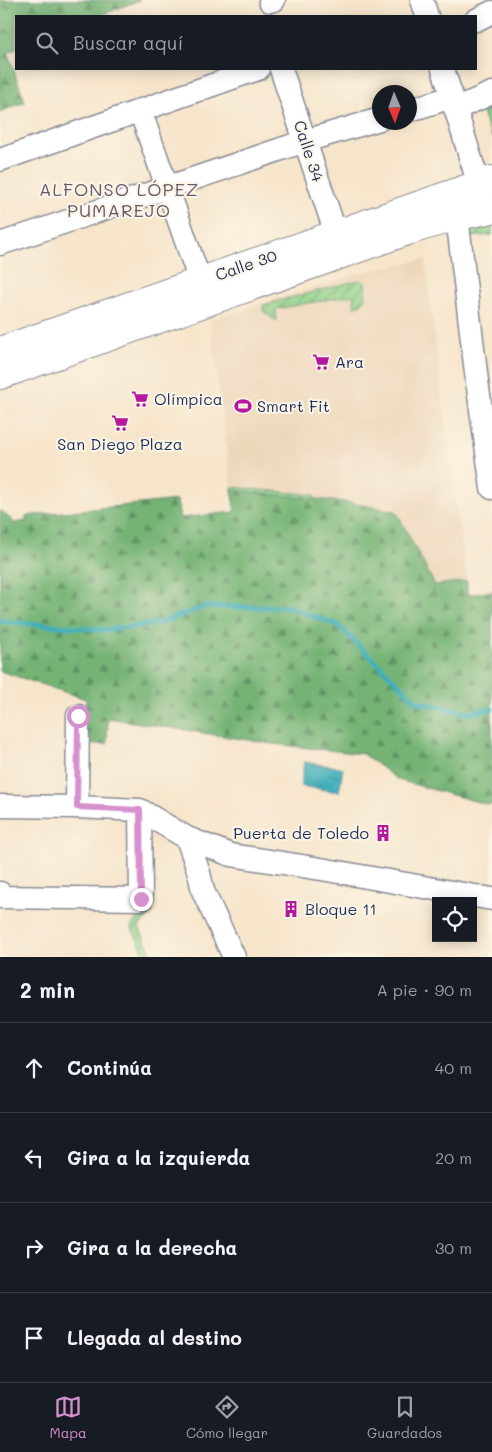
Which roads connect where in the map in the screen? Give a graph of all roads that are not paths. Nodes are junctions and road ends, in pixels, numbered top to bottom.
1 (422, 0) edge
2 (492, 12) edge
3 (427, 15) edge
4 (477, 20) edge
5 (255, 70) edge
6 (287, 70) edge
7 (443, 70) edge
8 (492, 93) edge
9 (454, 103) junction
10 (417, 109) edge
11 (140, 110) junction
12 (372, 121) edge
13 (305, 141) junction
14 (0, 160) edge
15 (485, 183) edge
16 (168, 187) junction
17 (492, 209) edge
18 (457, 216) junction
19 (336, 234) junction
20 (0, 244) edge
21 (200, 281) junction
22 (0, 351) edge
23 (0, 375) edge
24 (492, 488) edge
25 (78, 716) dead end
26 (0, 806) edge
27 (77, 807) junction
28 (140, 810) junction
29 (187, 838) junction
30 (0, 893) edge
31 (492, 900) edge
32 (238, 956) edge

1 - 3 street
2 - 4 street
5 - 11 street
6 - 13 street, Calle 34
7 - 9 street
8 - 9 street
9 - 10 street
9 - 15 street
11 - 14 street
11 - 16 street
12 - 13 street
13 - 16 street
13 - 19 street, Calle 34
15 - 19 main road, Calle 30
16 - 20 street
16 - 21 street
17 - 18 main road, Calle 30
18 - 23 main road, Calle 30
18 - 24 street
19 - 21 main road, Calle 30
21 - 22 main road, Calle 30
25 - 27 street
26 - 27 street
27 - 28 street
28 - 29 street
28 - 30 street
29 - 31 street
29 - 32 street

